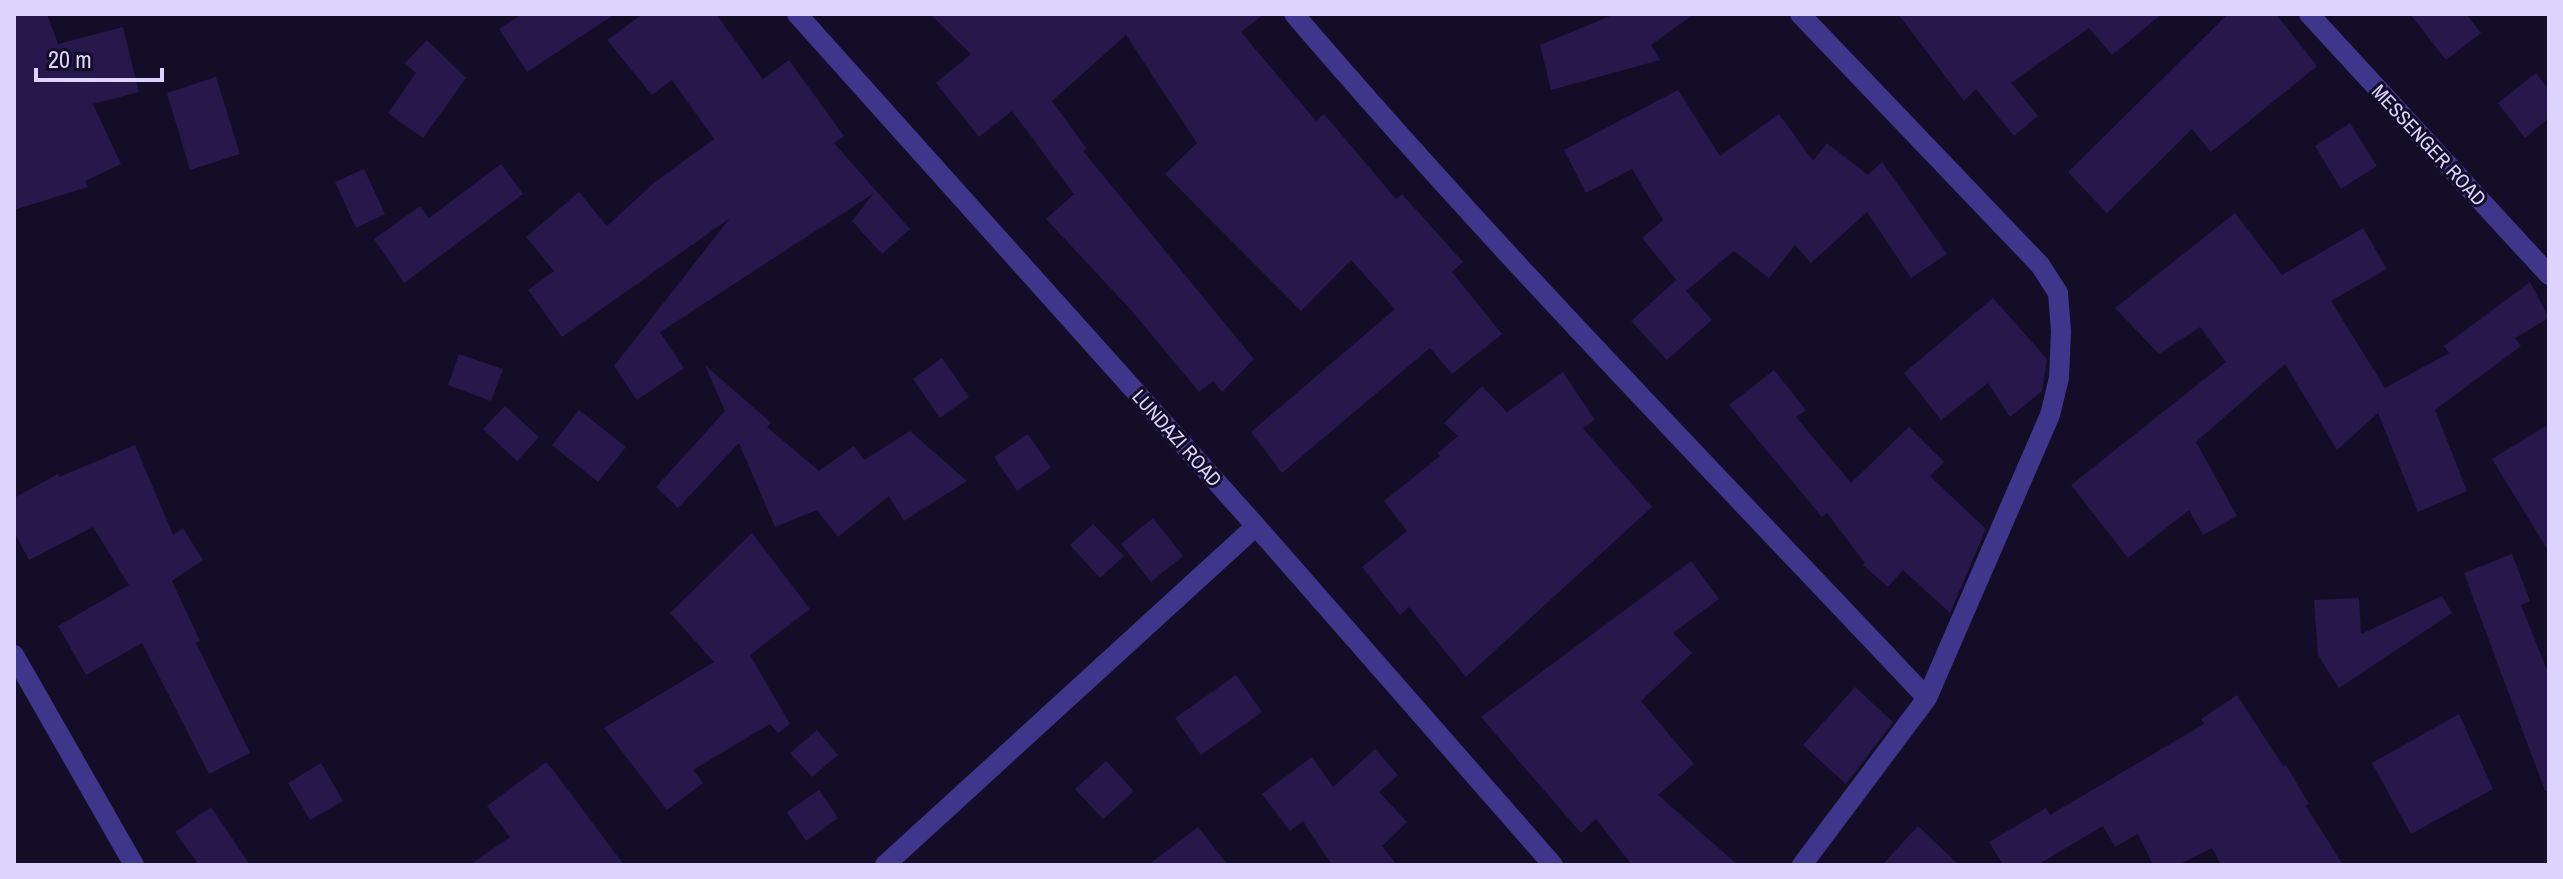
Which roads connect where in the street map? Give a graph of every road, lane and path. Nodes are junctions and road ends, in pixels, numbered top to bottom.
1 (797, 14) edge
2 (1294, 14) edge
3 (1800, 14) edge
4 (2309, 14) edge
5 (2549, 275) edge
6 (1256, 526) junction
7 (14, 655) edge
8 (1927, 698) junction
9 (134, 865) edge
10 (885, 865) edge
11 (1553, 865) edge
12 (1802, 865) edge

1 - 6 street, LUNDAZI ROAD
2 - 8 street
3 - 8 street
4 - 5 street, MESSENGER ROAD
6 - 10 street
6 - 11 street, LUNDAZI ROAD
7 - 9 street
8 - 12 street

